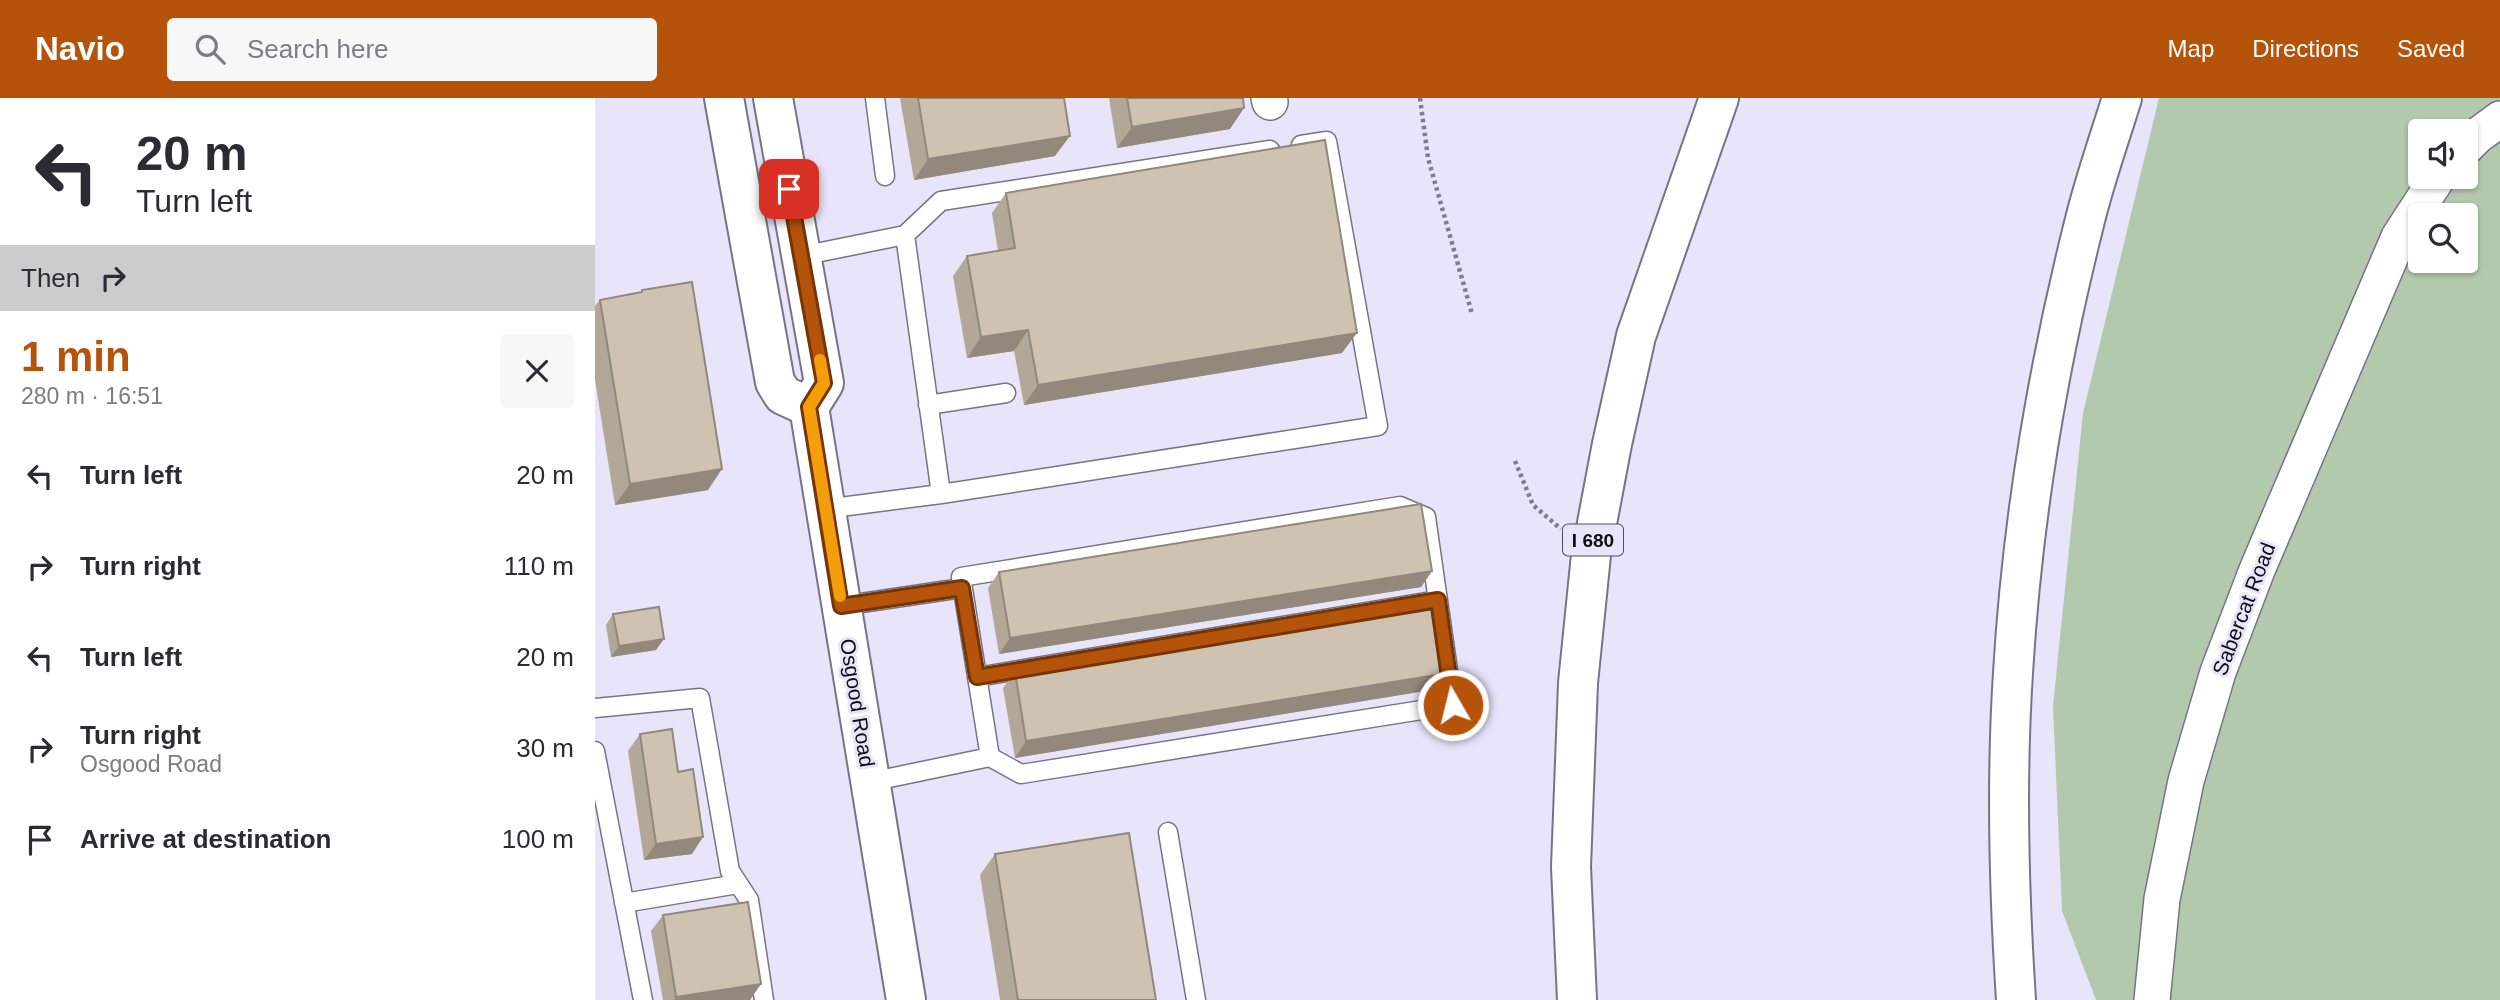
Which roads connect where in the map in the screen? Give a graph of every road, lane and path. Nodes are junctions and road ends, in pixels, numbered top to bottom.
1 (725, 98) edge
2 (773, 98) edge
3 (875, 98) edge
4 (1420, 98) edge
5 (1719, 98) edge
6 (2122, 98) edge
7 (2500, 119) edge
8 (2478, 134) edge
9 (885, 176) dead end
10 (2430, 189) edge
11 (905, 235) junction
12 (801, 256) junction
13 (1472, 314) dead end
14 (1006, 393) dead end
15 (928, 405) junction
16 (809, 407) junction
17 (1515, 461) dead end
18 (940, 494) junction
19 (825, 509) junction
20 (1591, 555) junction
21 (961, 582) junction
22 (1438, 600) junction
23 (841, 606) junction
24 (977, 677) junction
25 (595, 708) edge
26 (595, 751) edge
27 (990, 757) junction
28 (870, 782) junction
29 (1168, 832) dead end
30 (739, 884) junction
31 (624, 903) junction
32 (643, 1000) edge
33 (764, 1000) edge
34 (906, 1000) edge
35 (1196, 1000) edge
36 (1577, 1000) edge
37 (2016, 1000) edge
38 (2152, 1000) edge

1 - 16 main road
2 - 12 main road
3 - 9 lane
4 - 13 path
5 - 20 main road, I 680
6 - 37 main road
7 - 8 street
10 - 38 street, Sabercat Road
11 - 12 lane
11 - 15 lane
11 - 18 lane
12 - 16 main road
14 - 15 lane
15 - 18 lane
16 - 19 main road, Osgood Road
17 - 20 path
18 - 19 lane
19 - 23 main road, Osgood Road
20 - 36 main road, I 680
21 - 22 lane
21 - 23 lane
21 - 24 lane
22 - 24 lane
22 - 27 lane
23 - 28 main road, Osgood Road
24 - 27 lane
25 - 30 lane
26 - 31 lane
27 - 28 lane
28 - 34 main road, Osgood Road
29 - 35 lane
30 - 31 lane
30 - 33 lane
31 - 32 lane

